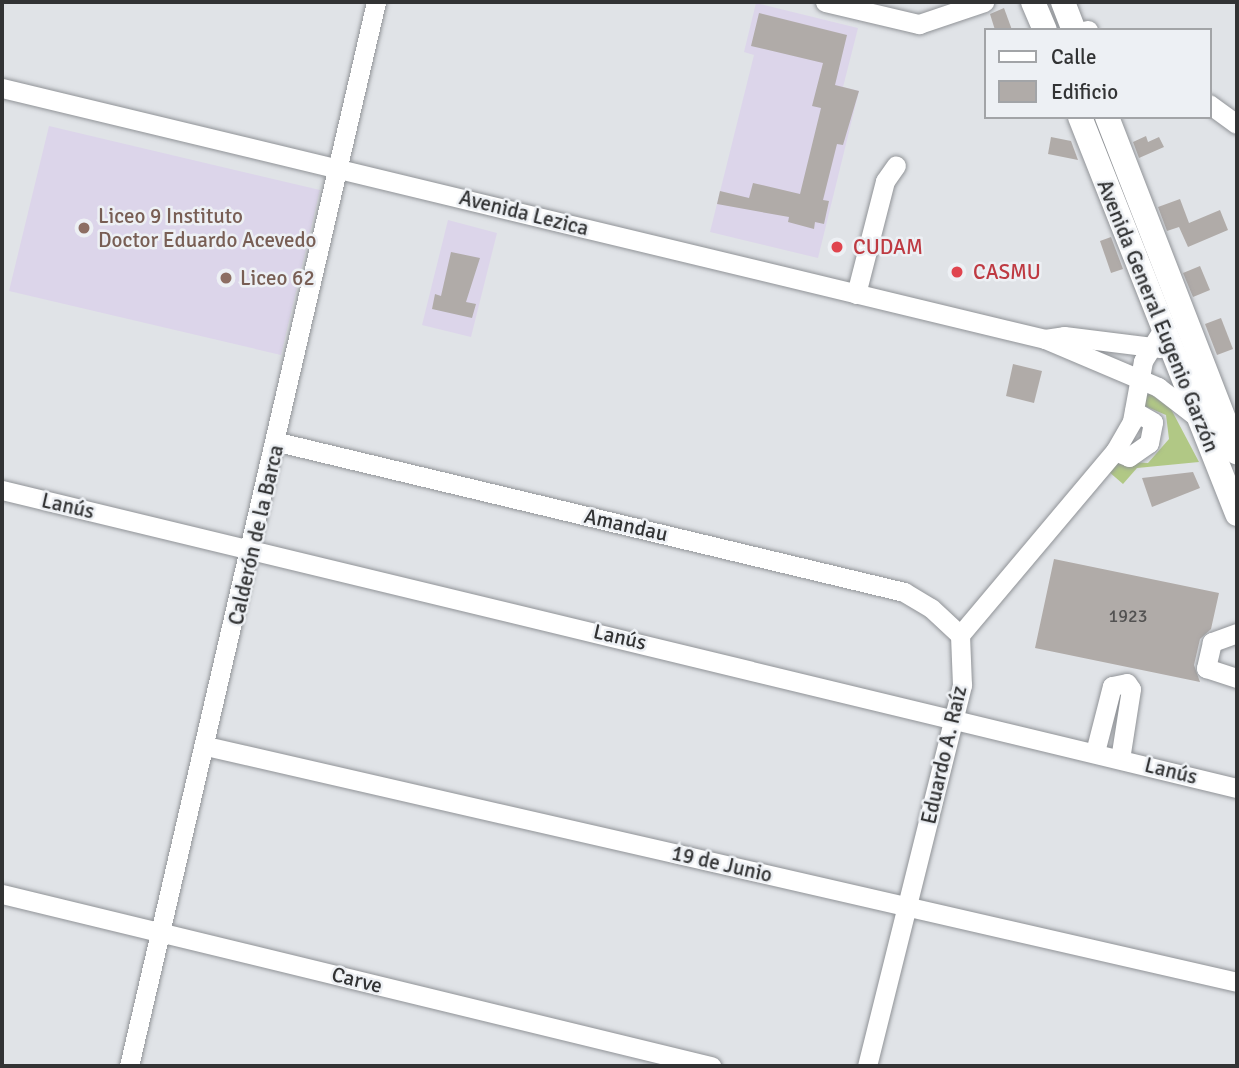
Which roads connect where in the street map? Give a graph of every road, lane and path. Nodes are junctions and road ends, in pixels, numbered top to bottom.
1 (376, 2) edge
2 (825, 2) edge
3 (984, 2) edge
4 (1033, 2) edge
5 (1045, 2) edge
6 (1063, 2) edge
7 (1044, 28) edge
8 (1051, 28) edge
9 (1073, 28) edge
10 (2, 88) edge
11 (1211, 105) edge
12 (1081, 119) edge
13 (1108, 119) edge
14 (1237, 124) edge
15 (896, 165) dead end
16 (338, 167) junction
17 (856, 294) junction
18 (1045, 339) junction
19 (1170, 344) junction
20 (1139, 378) junction
21 (1197, 418) junction
22 (278, 442) junction
23 (1237, 453) edge
24 (2, 490) edge
25 (1237, 514) edge
26 (253, 550) junction
27 (1237, 634) edge
28 (960, 635) junction
29 (1237, 678) edge
30 (954, 717) junction
31 (206, 746) junction
32 (1095, 752) junction
33 (1120, 759) junction
34 (1237, 788) edge
35 (2, 894) edge
36 (908, 906) junction
37 (162, 932) junction
38 (1237, 982) edge
39 (129, 1066) edge
40 (711, 1066) edge
41 (867, 1066) edge

1 - 16 street, Calderón de la Barca
2 - 3 street
4 - 7 main road
5 - 8 street
6 - 9 main road
10 - 16 street, Avenida Lezica
11 - 14 street
12 - 19 main road, Avenida General Eugenio Garzón
13 - 19 main road, Avenida General Eugenio Garzón
15 - 17 street
16 - 17 street, Avenida Lezica
16 - 22 street, Calderón de la Barca
17 - 18 street, Avenida Lezica
18 - 19 street, Avenida Lezica
18 - 20 street, Avenida Lezica
19 - 20 street
19 - 21 main road, Avenida General Eugenio Garzón
19 - 23 main road, Avenida General Eugenio Garzón
20 - 21 street, Avenida Lezica
20 - 28 street
21 - 25 main road, Avenida General Eugenio Garzón
22 - 26 street, Calderón de la Barca
22 - 28 street, Amandau
24 - 26 street, Lanús
26 - 30 street, Lanús
26 - 31 street, Calderón de la Barca
27 - 29 street
28 - 30 street, Eduardo A. Raíz
30 - 32 street, Lanús
30 - 36 street, Eduardo A. Raíz
31 - 36 street, 19 de Junio
31 - 37 street, Calderón de la Barca
32 - 33 street, Lanús
32 - 33 street
33 - 34 street, Lanús
35 - 37 street, Carve
36 - 38 street, 19 de Junio
36 - 41 street, Eduardo A. Raíz
37 - 39 street, Calderón de la Barca
37 - 40 street, Carve

